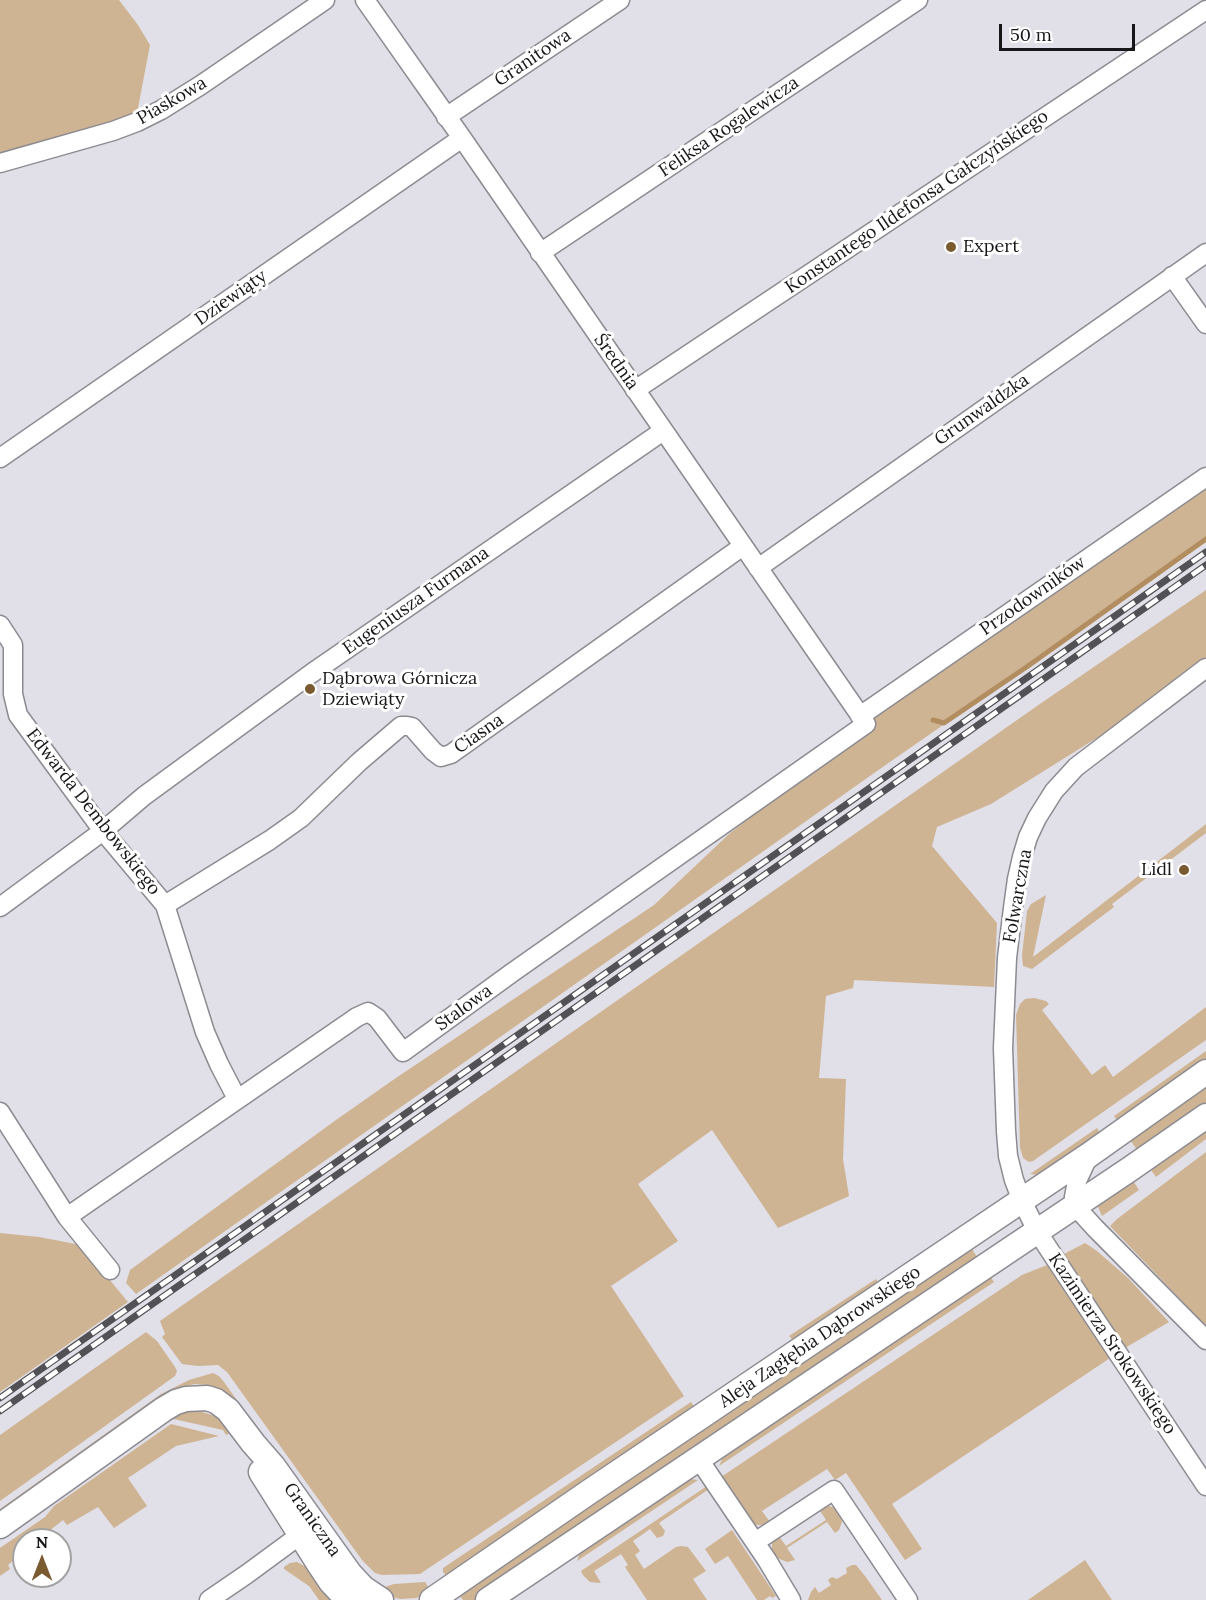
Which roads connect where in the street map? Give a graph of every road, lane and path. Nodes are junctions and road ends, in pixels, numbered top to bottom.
1 (325, 0) edge
2 (365, 0) edge
3 (620, 0) edge
4 (918, 0) edge
5 (1200, 12) edge
6 (446, 117) junction
7 (462, 138) junction
8 (0, 163) edge
9 (540, 253) junction
10 (1206, 253) edge
11 (1172, 276) junction
12 (1206, 324) edge
13 (635, 390) junction
14 (663, 431) junction
15 (0, 458) edge
16 (1206, 477) edge
17 (743, 546) junction
18 (758, 568) junction
19 (0, 625) edge
20 (1206, 668) edge
21 (863, 720) junction
22 (103, 831) junction
23 (165, 905) junction
24 (0, 907) edge
25 (1206, 1072) edge
26 (238, 1098) junction
27 (0, 1112) edge
28 (1206, 1116) edge
29 (1089, 1155) junction
30 (1022, 1201) junction
31 (1075, 1206) junction
32 (67, 1217) junction
33 (1037, 1231) junction
34 (110, 1270) dead end
35 (1206, 1340) edge
36 (248, 1436) junction
37 (699, 1458) junction
38 (1206, 1486) edge
39 (0, 1526) edge
40 (300, 1535) junction
41 (327, 1541) junction
42 (754, 1542) junction
43 (209, 1600) edge
44 (348, 1600) edge
45 (381, 1600) edge
46 (432, 1600) edge
47 (488, 1600) edge
48 (790, 1600) edge
49 (908, 1600) edge

1 - 8 street, Piaskowa
2 - 6 street, Średnia
3 - 6 street, Granitowa
4 - 9 street, Feliksa Rogalewicza
5 - 13 street, Konstantego Ildefonsa Gałczyńskiego
6 - 7 street, Średnia
7 - 9 street, Średnia
7 - 15 street, Dziewiąty
9 - 13 street, Średnia
10 - 11 street, Grunwaldzka
11 - 12 street
11 - 18 street, Grunwaldzka
13 - 14 street, Średnia
14 - 17 street, Średnia
14 - 22 street, Eugeniusza Furmana
16 - 21 street, Przodowników
17 - 18 street, Średnia
17 - 23 street, Ciasna
18 - 21 street, Średnia
19 - 22 street, Edwarda Dembowskiego
20 - 30 street, Folwarczna
21 - 26 street, Stalowa
22 - 23 street, Edwarda Dembowskiego
22 - 24 street, Eugeniusza Furmana
23 - 26 street, Edwarda Dembowskiego
25 - 29 street, Aleja Zagłębia Dąbrowskiego
26 - 32 street, Stalowa
27 - 32 street
28 - 31 street, Aleja Zagłębia Dąbrowskiego
29 - 30 street, Aleja Zagłębia Dąbrowskiego
29 - 31 street
30 - 33 street, Kazimierza Srokowskiego
30 - 46 street, Aleja Zagłębia Dąbrowskiego
31 - 33 street, Aleja Zagłębia Dąbrowskiego
31 - 35 street
32 - 34 street
33 - 37 street, Aleja Zagłębia Dąbrowskiego
33 - 38 street, Kazimierza Srokowskiego
36 - 39 street, Graniczna
36 - 40 street, Graniczna
36 - 41 street, Graniczna
37 - 42 street
37 - 47 street, Aleja Zagłębia Dąbrowskiego
40 - 41 street
40 - 43 street
40 - 44 street, Graniczna
41 - 45 street, Graniczna
42 - 48 street
42 - 49 street

